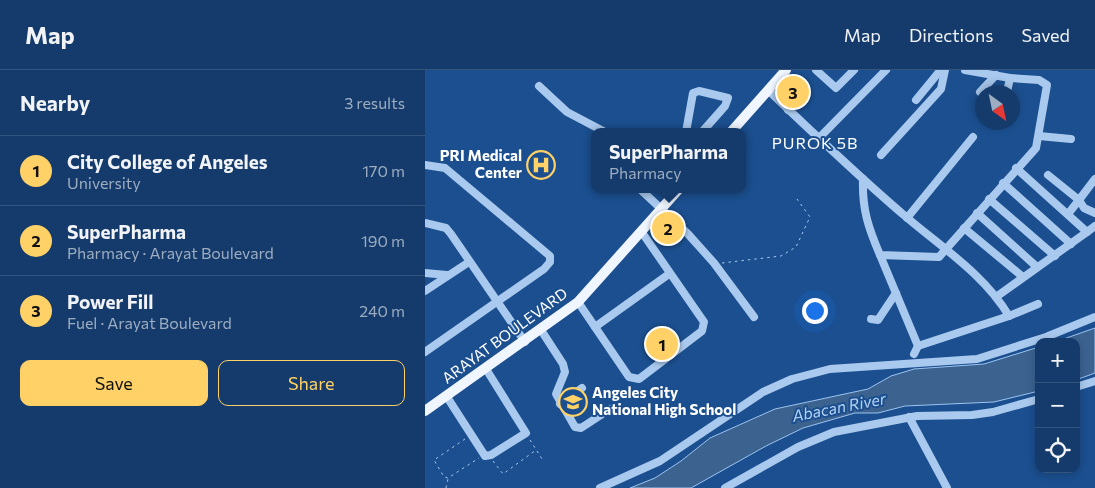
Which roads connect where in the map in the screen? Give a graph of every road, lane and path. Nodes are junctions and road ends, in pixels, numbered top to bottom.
1 (816, 70) edge
2 (854, 70) edge
3 (886, 70) edge
4 (944, 70) edge
5 (965, 70) edge
6 (1042, 70) edge
7 (784, 73) edge
8 (996, 75) junction
9 (1011, 78) junction
10 (1039, 80) junction
11 (987, 85) edge
12 (1009, 85) edge
13 (539, 86) dead end
14 (768, 90) junction
15 (916, 100) dead end
16 (788, 110) junction
17 (597, 128) edge
18 (687, 128) edge
19 (706, 128) edge
20 (735, 128) edge
21 (1039, 136) junction
22 (973, 137) dead end
23 (818, 139) junction
24 (1071, 139) dead end
25 (881, 154) dead end
26 (425, 165) edge
27 (1016, 168) junction
28 (1048, 175) dead end
29 (863, 179) junction
30 (1095, 179) edge
31 (1003, 183) junction
32 (644, 193) edge
33 (675, 193) edge
34 (797, 199) dead end
35 (989, 199) junction
36 (1079, 200) junction
37 (661, 209) junction
38 (977, 213) junction
39 (1095, 213) edge
40 (1068, 214) junction
41 (907, 218) junction
42 (425, 223) edge
43 (1095, 226) edge
44 (964, 228) junction
45 (641, 232) junction
46 (1087, 232) junction
47 (1071, 244) junction
48 (946, 248) junction
49 (880, 255) junction
50 (1055, 256) junction
51 (469, 262) junction
52 (713, 263) junction
53 (1037, 267) junction
54 (425, 274) edge
55 (669, 274) junction
56 (447, 275) junction
57 (1023, 277) junction
58 (425, 291) edge
59 (896, 293) junction
60 (996, 297) junction
61 (578, 302) junction
62 (497, 303) junction
63 (1038, 304) dead end
64 (1009, 316) junction
65 (1095, 317) edge
66 (754, 318) dead end
67 (871, 319) dead end
68 (595, 327) junction
69 (541, 330) junction
70 (525, 342) junction
71 (918, 346) junction
72 (425, 352) edge
73 (914, 354) dead end
74 (486, 369) junction
75 (1095, 381) edge
76 (1080, 386) edge
77 (582, 388) dead end
78 (447, 397) junction
79 (1035, 400) edge
80 (560, 404) junction
81 (610, 410) dead end
82 (425, 412) edge
83 (909, 417) junction
84 (526, 433) junction
85 (471, 435) junction
86 (536, 450) junction
87 (487, 455) junction
88 (544, 462) dead end
89 (448, 478) junction
90 (446, 488) edge
91 (600, 488) edge
92 (725, 488) edge
93 (947, 488) edge

1 - 2 street
3 - 23 street
4 - 15 street
4 - 25 street
5 - 8 street
6 - 10 street
7 - 14 main road
7 - 16 street
8 - 9 street
8 - 11 street
9 - 10 street
9 - 12 street
10 - 21 street
13 - 17 street
14 - 16 street
14 - 20 main road
16 - 23 street
18 - 19 street
21 - 24 street
21 - 27 street
22 - 41 street
23 - 29 street
26 - 62 street
27 - 31 street
27 - 40 street
28 - 36 street
29 - 41 street
29 - 49 street
30 - 36 street
31 - 35 street
31 - 47 street
32 - 37 street
33 - 37 main road, ARAYAT BOULEVARD
34 - 52 path
35 - 38 street
35 - 50 street
36 - 39 street
36 - 40 street
37 - 45 main road, ARAYAT BOULEVARD
37 - 52 street
38 - 44 street
38 - 53 street
40 - 46 street
41 - 48 street
42 - 51 street
43 - 46 street
44 - 48 street
44 - 57 street
45 - 55 street
45 - 61 main road, ARAYAT BOULEVARD
46 - 47 street
47 - 50 street
48 - 49 street
48 - 60 street
49 - 59 street
50 - 53 street
51 - 56 street
51 - 62 street
52 - 66 street
53 - 57 street
54 - 56 street
55 - 68 street
55 - 68 street
56 - 58 street
57 - 60 street
59 - 67 street
59 - 71 street
60 - 64 street
61 - 68 street
61 - 69 main road, ARAYAT BOULEVARD
62 - 70 street
62 - 72 street
63 - 64 street
64 - 71 street
65 - 91 street
69 - 70 main road, ARAYAT BOULEVARD
69 - 80 street
70 - 74 main road, ARAYAT BOULEVARD
71 - 73 street
74 - 78 main road, ARAYAT BOULEVARD
74 - 84 street
75 - 76 street
77 - 80 street
78 - 82 main road, ARAYAT BOULEVARD
78 - 85 street
79 - 83 street
80 - 81 street
83 - 92 street
83 - 93 street
84 - 86 path
84 - 87 street
85 - 87 street
85 - 89 path
86 - 87 path
86 - 88 path
87 - 89 path
89 - 90 path

